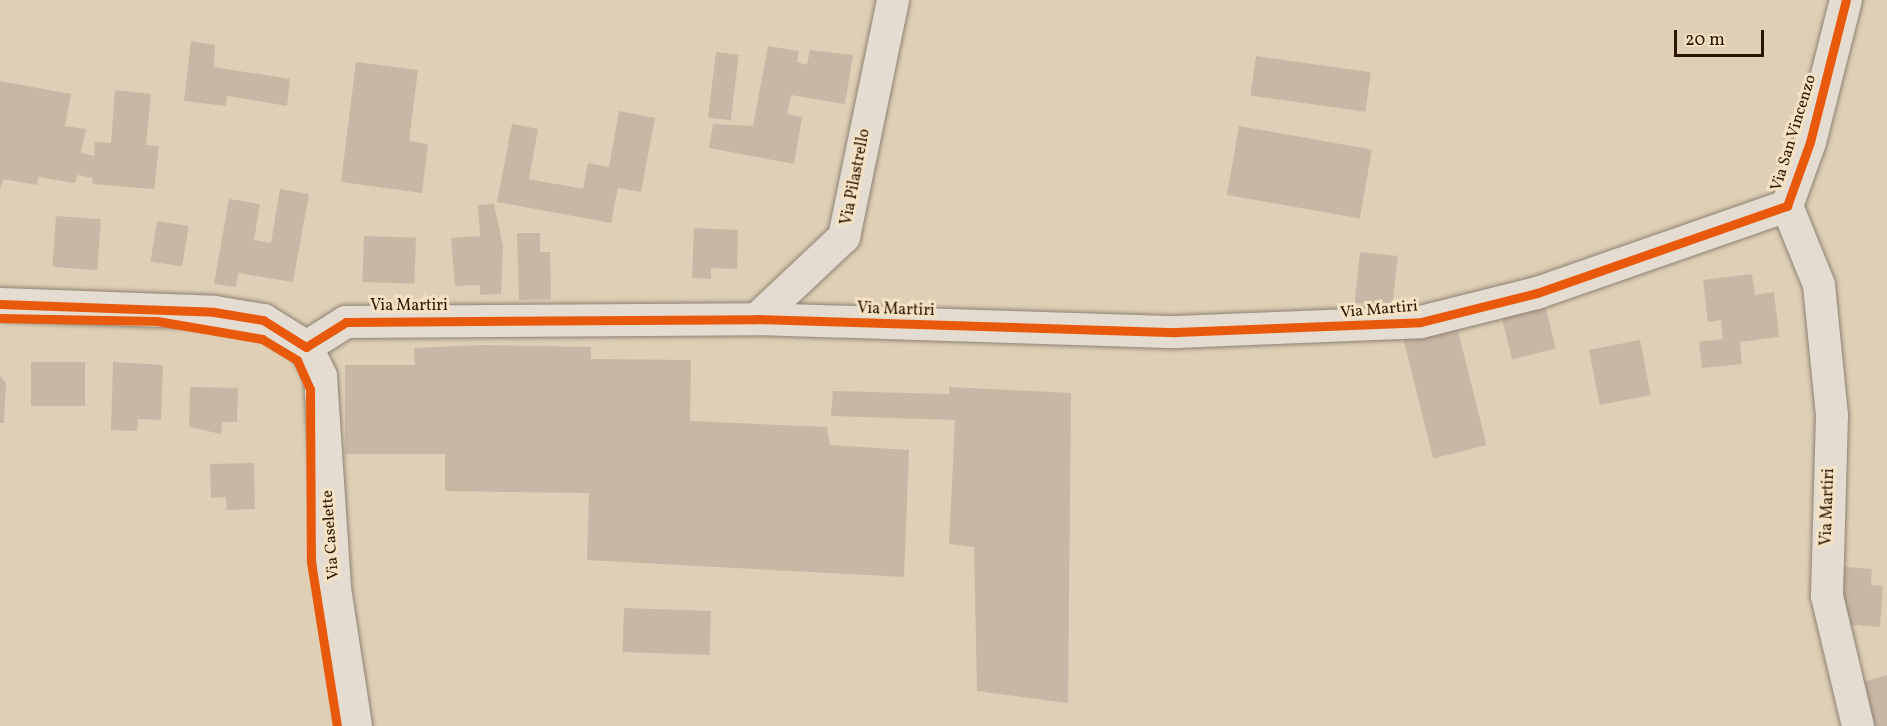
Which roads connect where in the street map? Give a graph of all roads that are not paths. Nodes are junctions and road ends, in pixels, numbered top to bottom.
1 (893, 0) edge
2 (1846, 0) edge
3 (1787, 206) junction
4 (0, 304) edge
5 (757, 319) junction
6 (306, 346) junction
7 (355, 726) edge
8 (1858, 726) edge

1 - 5 street, Via Pilastrello
2 - 3 street, Via San Vincenzo
3 - 5 street, Via Martiri
3 - 8 street, Via Martiri
4 - 6 street
5 - 6 street, Via Martiri
6 - 7 street, Via Caselette

